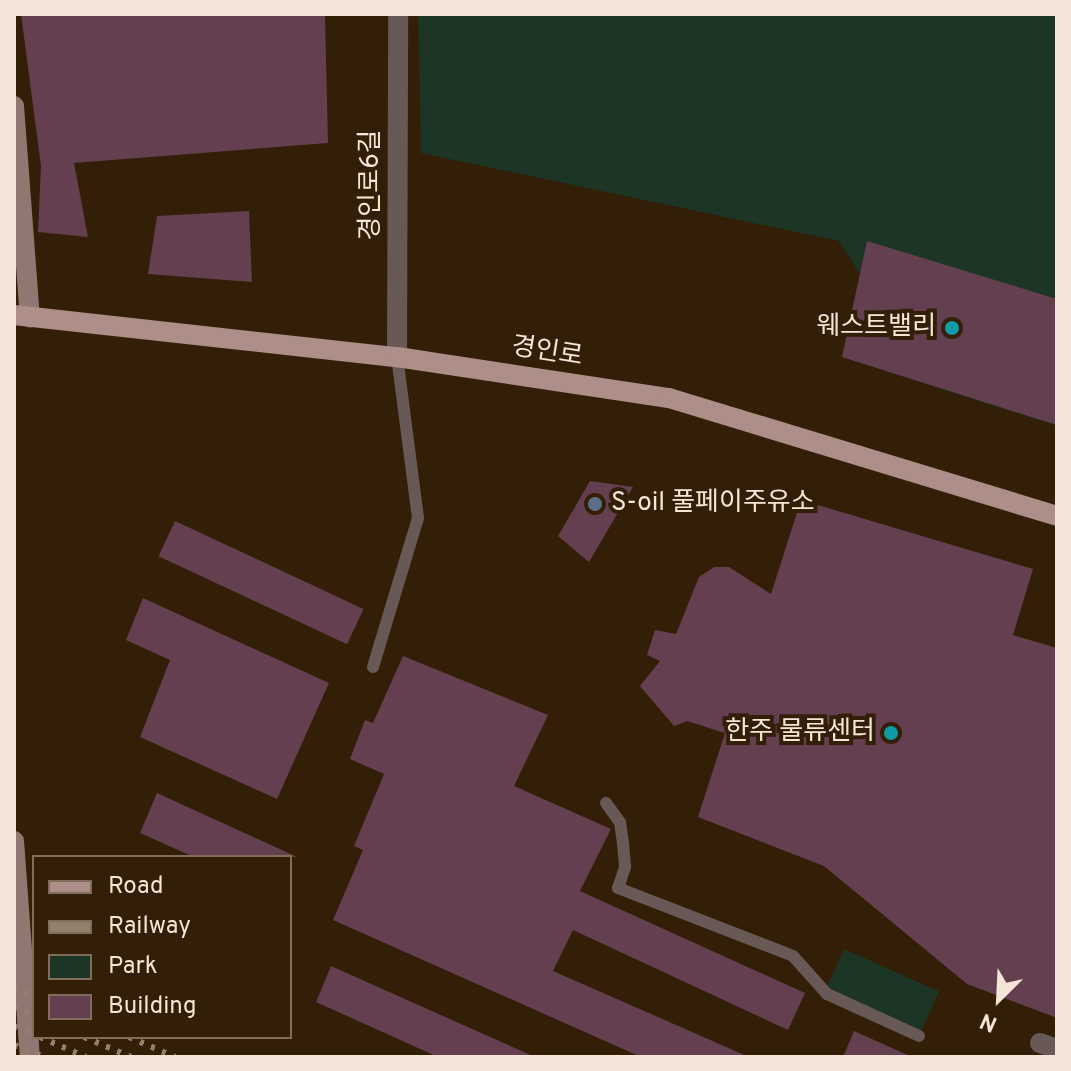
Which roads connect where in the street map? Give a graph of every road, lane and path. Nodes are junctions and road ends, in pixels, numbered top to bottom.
1 (398, 14) edge
2 (14, 106) edge
3 (22, 316) edge
4 (397, 357) junction
5 (1057, 516) edge
6 (373, 667) dead end
7 (606, 803) dead end
8 (14, 841) edge
9 (919, 1036) dead end
10 (30, 1057) edge

1 - 4 street, 경인로6길
2 - 3 main road
3 - 4 main road, 경인로
4 - 5 main road, 경인로
4 - 6 lane
7 - 9 lane
8 - 10 main road

